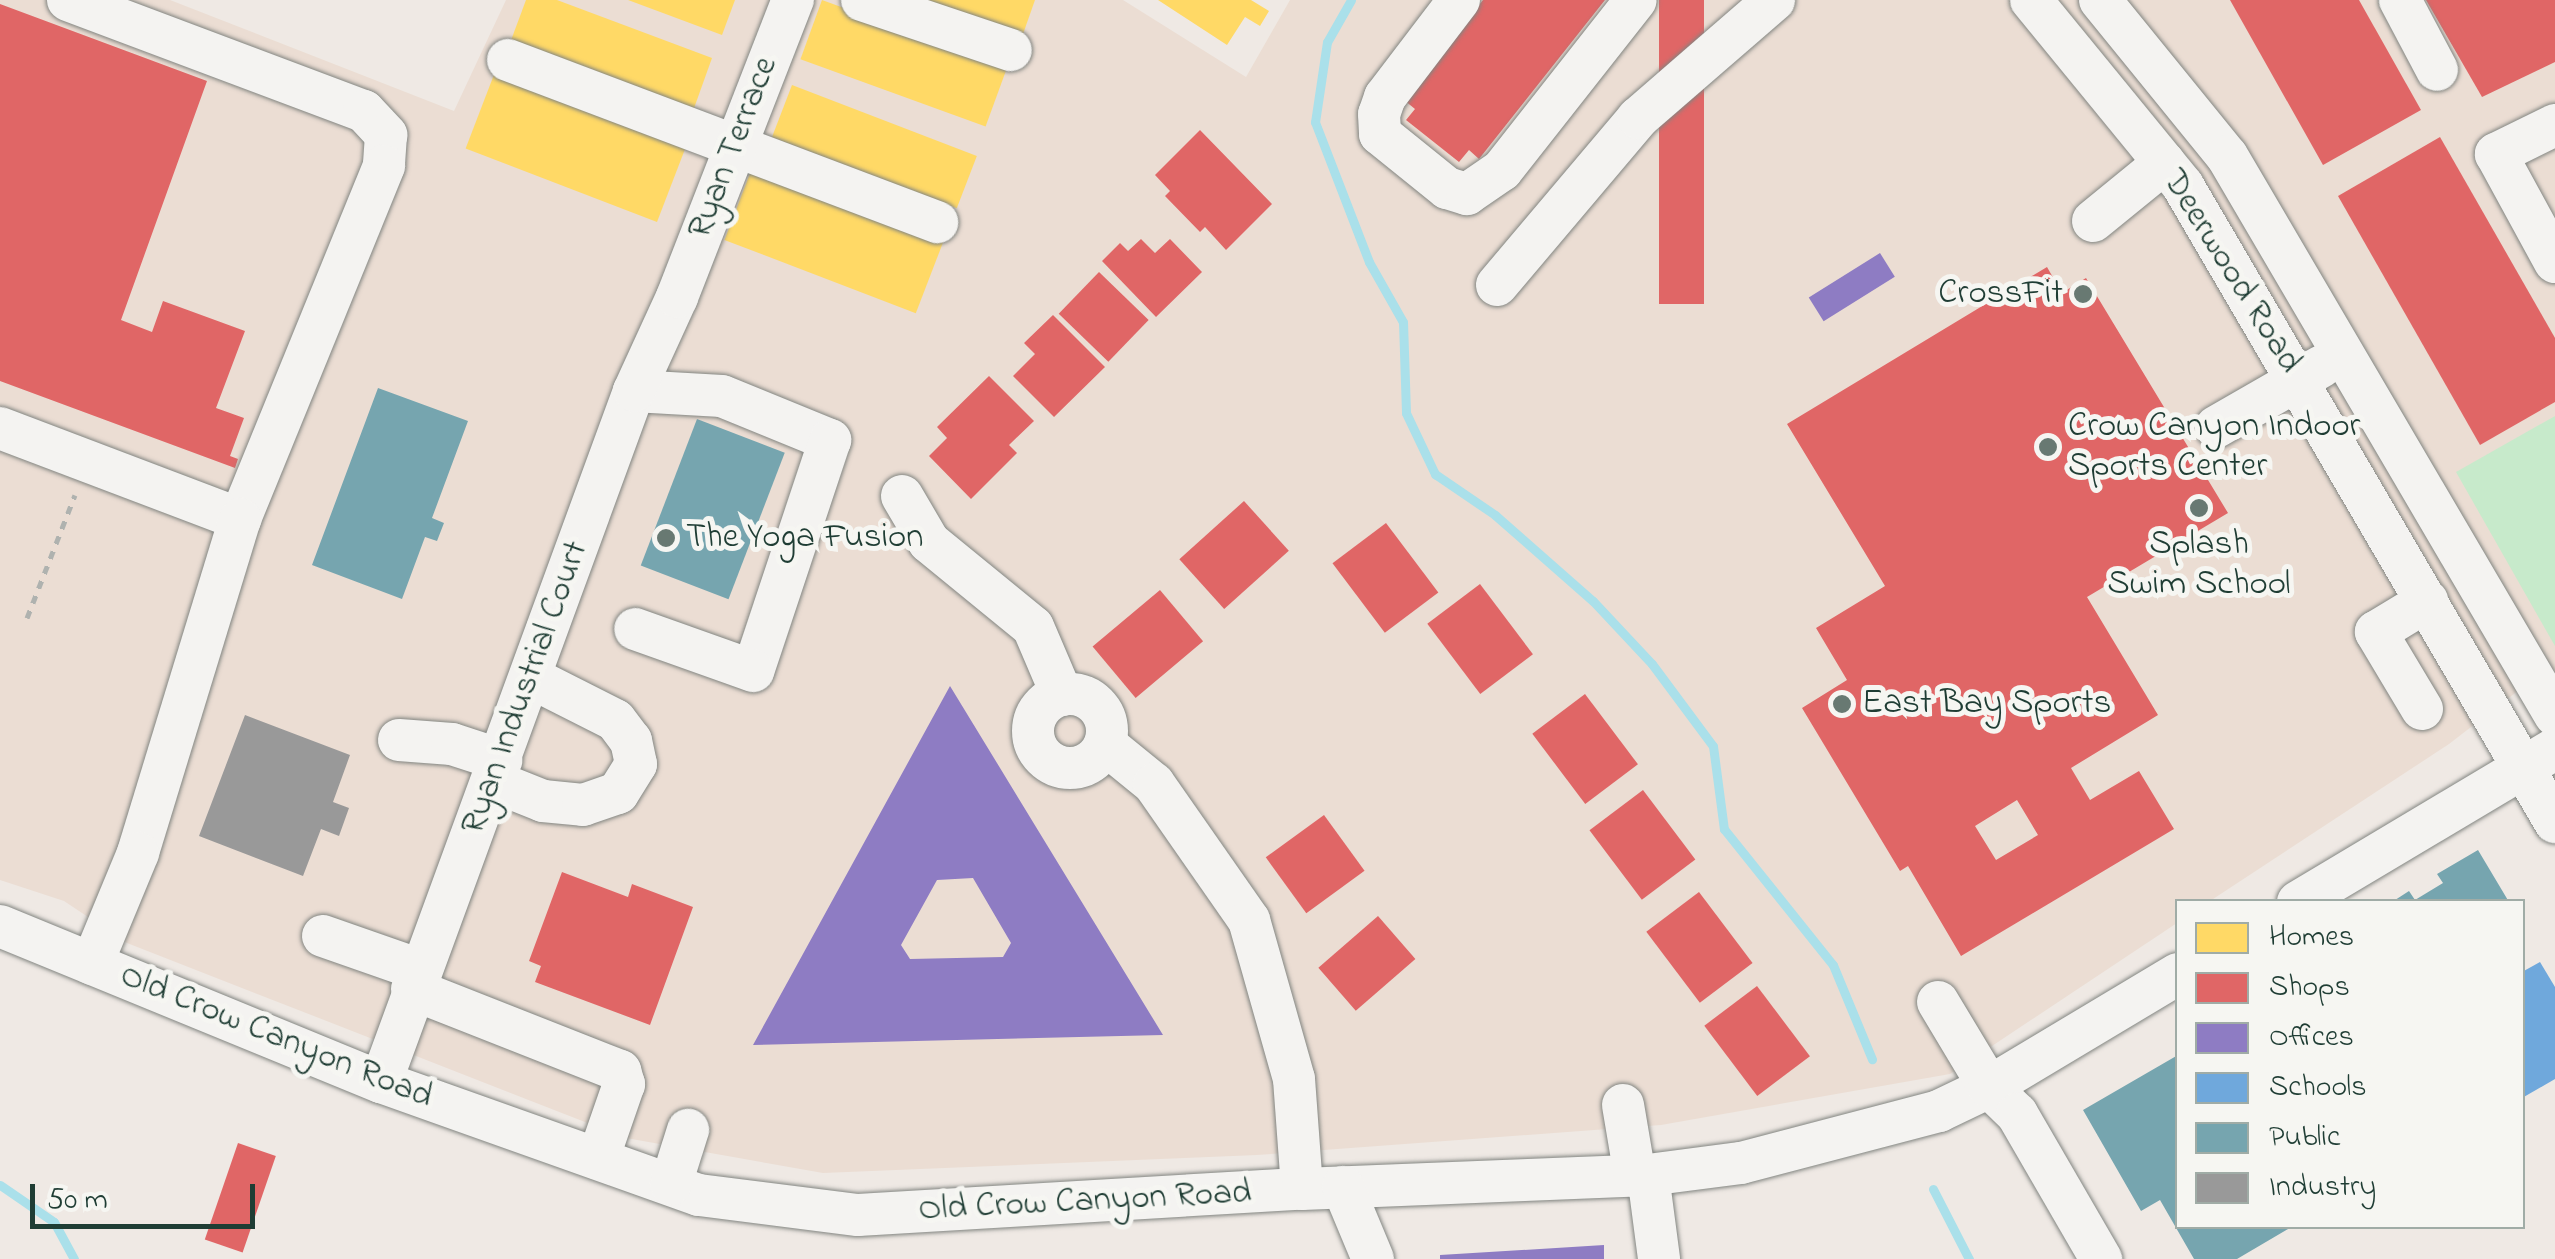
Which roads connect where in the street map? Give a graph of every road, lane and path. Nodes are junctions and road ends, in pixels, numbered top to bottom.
1 (68, 0) edge
2 (793, 0) edge
3 (862, 0) edge
4 (1459, 0) edge
5 (1636, 0) edge
6 (1774, 0) edge
7 (2031, 0) edge
8 (2100, 0) edge
9 (2400, 0) edge
10 (1011, 50) dead end
11 (508, 60) dead end
12 (2437, 70) dead end
13 (2555, 125) edge
14 (734, 142) junction
15 (2164, 163) junction
16 (2093, 221) dead end
17 (937, 222) dead end
18 (2555, 262) edge
19 (1497, 284) dead end
20 (678, 297) joint
21 (2345, 354) junction
22 (2298, 379) junction
23 (634, 391) junction
24 (2216, 427) dead end
25 (0, 428) edge
26 (88, 461) junction
27 (902, 496) dead end
28 (240, 518) junction
29 (2426, 601) junction
30 (27, 618) dead end
31 (634, 629) dead end
32 (532, 678) junction
33 (1062, 695) junction
34 (2422, 709) dead end
35 (2555, 715) edge
36 (399, 740) dead end
37 (1105, 744) junction
38 (2539, 758) edge
39 (497, 770) junction
40 (2555, 822) edge
41 (2303, 899) edge
42 (0, 926) edge
43 (323, 936) dead end
44 (92, 964) junction
45 (2175, 976) edge
46 (416, 979) junction
47 (1938, 1002) dead end
48 (381, 1082) junction
49 (1988, 1087) junction
50 (1623, 1105) dead end
51 (688, 1130) dead end
52 (598, 1159) junction
53 (1642, 1175) junction
54 (671, 1184) junction
55 (1323, 1188) junction
56 (1373, 1259) edge
57 (1659, 1259) edge
58 (2101, 1259) edge

1 - 28 street
2 - 14 street, Ryan Terrace
3 - 10 street
4 - 5 street
6 - 19 street
7 - 15 street, Deerwood Road
8 - 21 street, Deerwood Road
9 - 12 street
11 - 14 street
13 - 18 street
14 - 17 street
14 - 20 street, Ryan Terrace
15 - 16 street
15 - 22 street, Deerwood Road
20 - 23 street, Ryan Industrial Court
21 - 22 street
21 - 35 street, Deerwood Road
22 - 24 street
22 - 29 street, Deerwood Road
23 - 31 street
23 - 32 street, Ryan Industrial Court
25 - 26 street
26 - 28 street
26 - 30 path
27 - 33 street
28 - 44 street
29 - 34 street
29 - 38 street, Deerwood Road
32 - 39 street, Ryan Industrial Court
32 - 39 street
33 - 37 street
33 - 37 street
36 - 39 street
37 - 55 street
38 - 40 street, Deerwood Road
38 - 41 street
39 - 46 street, Ryan Industrial Court
42 - 44 street, Old Crow Canyon Road
43 - 46 street
44 - 48 street, Old Crow Canyon Road
45 - 49 street, Old Crow Canyon Road
46 - 48 street, Ryan Industrial Court
46 - 52 street
47 - 49 street
48 - 52 street, Old Crow Canyon Road
49 - 53 street, Old Crow Canyon Road
49 - 58 street
50 - 53 street
51 - 54 street
52 - 54 street, Old Crow Canyon Road
53 - 55 street, Old Crow Canyon Road
53 - 57 street
54 - 55 street, Old Crow Canyon Road
55 - 56 street

